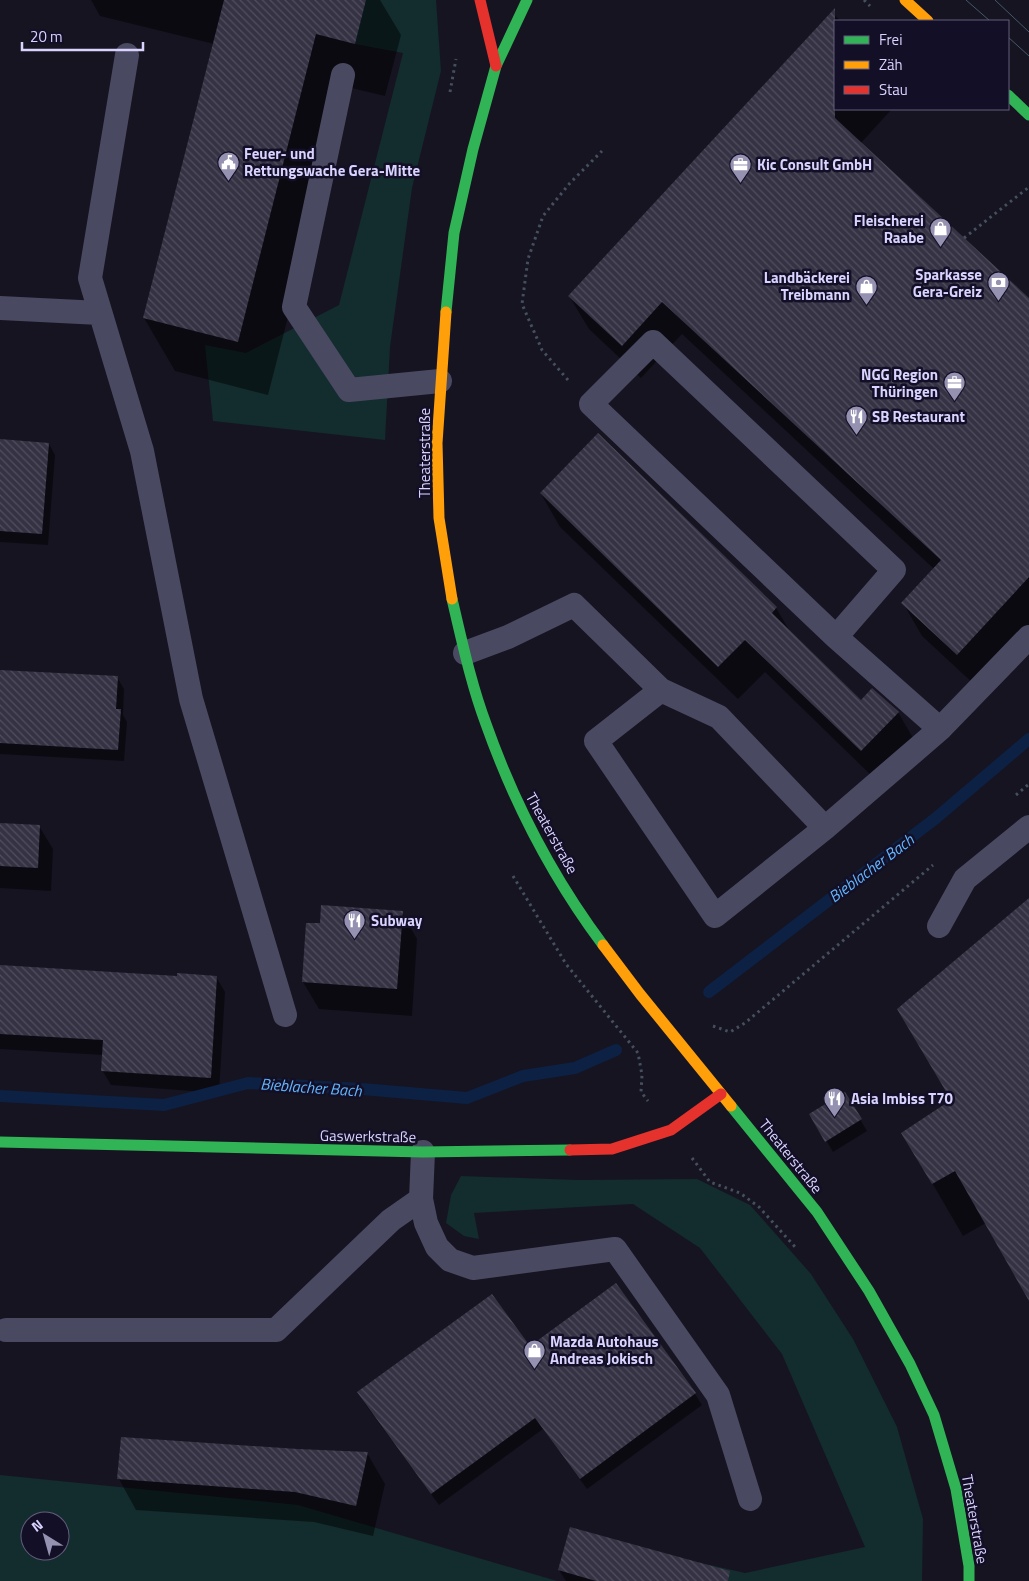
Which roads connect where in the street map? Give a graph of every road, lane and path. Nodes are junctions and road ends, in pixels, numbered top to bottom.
1 (480, 0) edge
2 (527, 0) edge
3 (905, 0) edge
4 (927, 20) edge
5 (127, 56) dead end
6 (496, 66) junction
7 (343, 75) dead end
8 (1009, 96) edge
9 (1029, 115) edge
10 (602, 151) dead end
11 (1029, 187) edge
12 (964, 238) dead end
13 (0, 308) edge
14 (100, 313) junction
15 (440, 381) junction
16 (591, 404) junction
17 (836, 637) junction
18 (1029, 637) edge
19 (465, 652) junction
20 (661, 690) junction
21 (940, 729) junction
22 (1029, 784) edge
23 (1014, 796) dead end
24 (1029, 827) edge
25 (825, 828) junction
26 (940, 859) dead end
27 (939, 926) dead end
28 (640, 994) junction
29 (285, 1015) dead end
30 (711, 1025) dead end
31 (721, 1094) junction
32 (671, 1130) junction
33 (0, 1142) edge
34 (423, 1152) junction
35 (422, 1199) junction
36 (800, 1253) dead end
37 (6, 1330) dead end
38 (750, 1499) dead end
39 (969, 1581) edge

1 - 6 main road
2 - 6 main road, Theaterstraße
3 - 4 main road
5 - 14 lane
6 - 15 main road, Theaterstraße
7 - 15 lane
8 - 9 main road
10 - 16 path
11 - 12 path
13 - 14 lane
14 - 29 lane
15 - 19 main road, Theaterstraße
16 - 17 lane
16 - 17 lane
17 - 21 lane
18 - 21 lane
19 - 20 lane
19 - 28 main road, Theaterstraße
20 - 25 lane
20 - 25 lane
21 - 25 lane
22 - 23 path
24 - 27 lane
26 - 30 path
28 - 31 main road, Theaterstraße
28 - 32 path
31 - 32 main road, Gaswerkstraße
31 - 39 main road, Theaterstraße
32 - 34 main road, Gaswerkstraße
32 - 36 path
33 - 34 main road, Gaswerkstraße
34 - 35 lane
35 - 37 lane
35 - 38 lane

